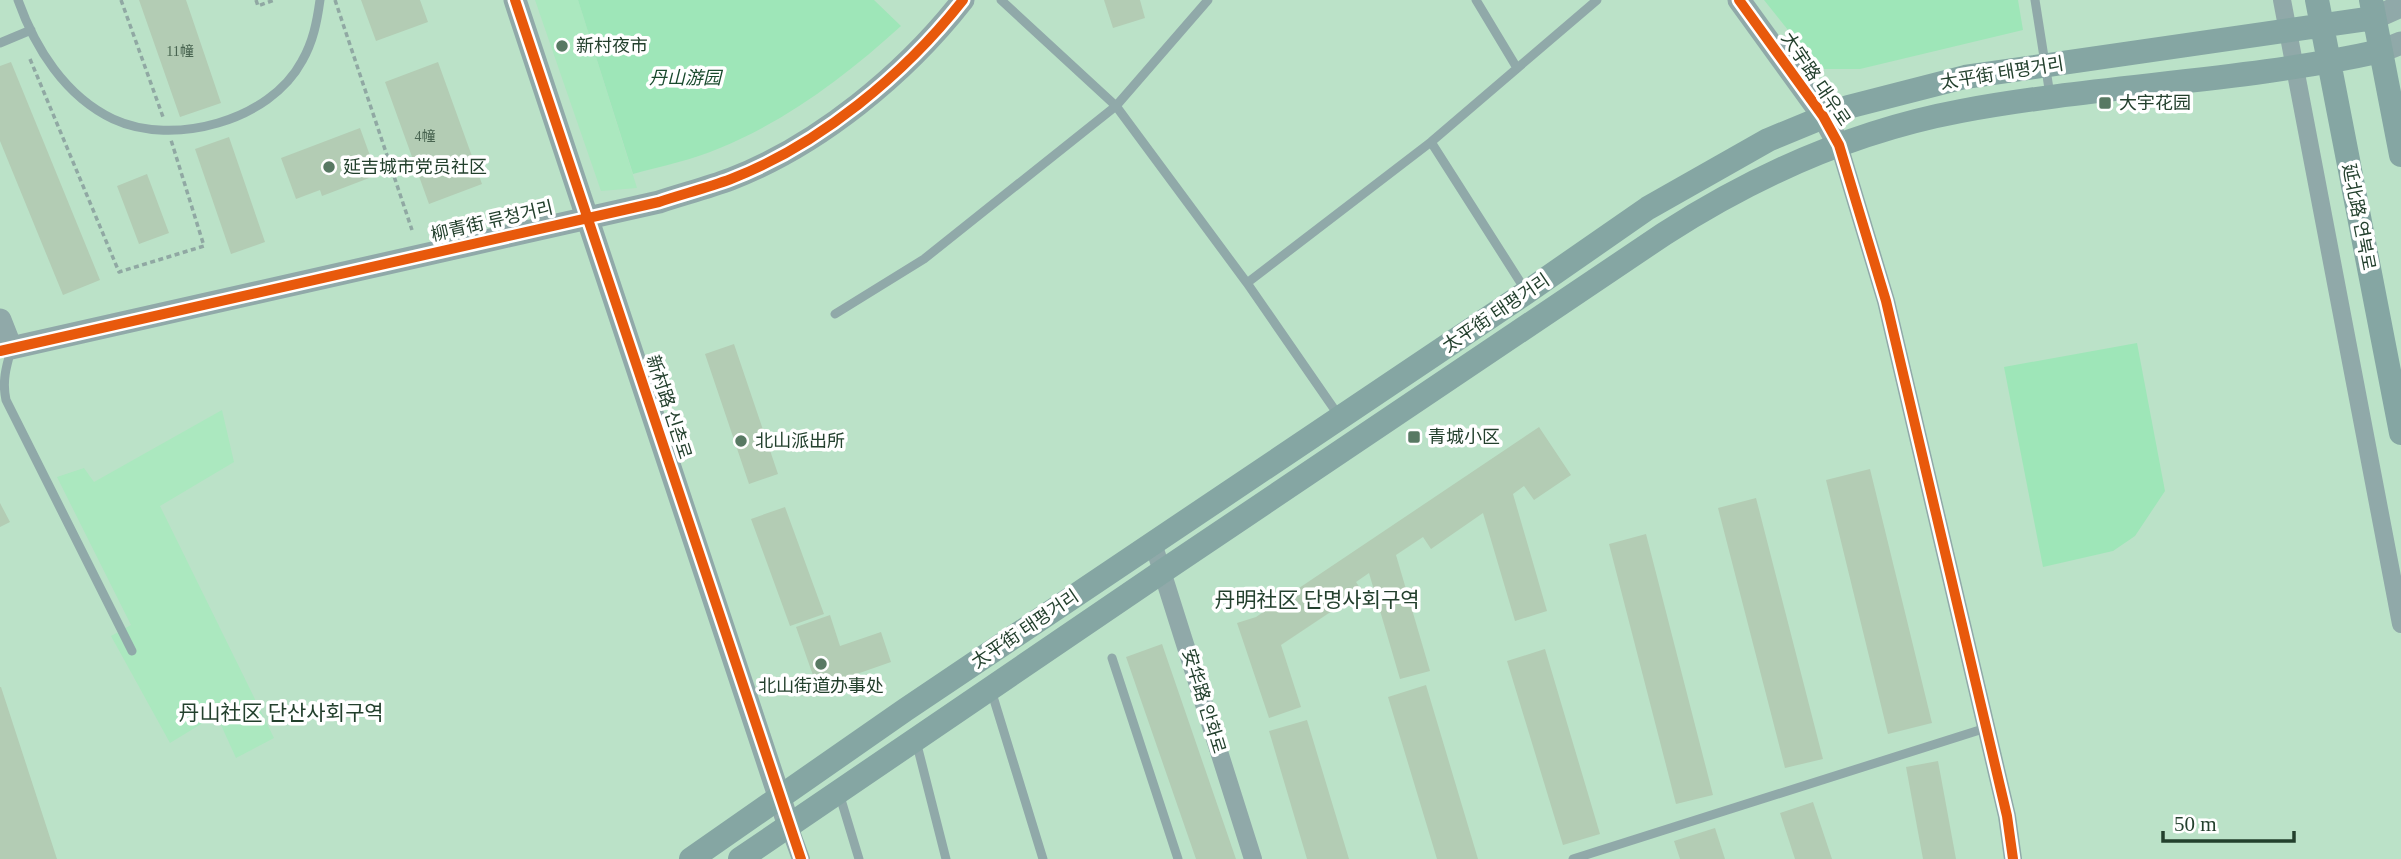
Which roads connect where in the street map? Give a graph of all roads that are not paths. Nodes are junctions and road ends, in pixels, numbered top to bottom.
1 (18, 0) edge
2 (320, 0) edge
3 (515, 0) edge
4 (963, 0) edge
5 (1001, 0) edge
6 (1208, 0) edge
7 (1476, 0) edge
8 (1597, 0) edge
9 (1739, 0) edge
10 (2035, 0) edge
11 (2282, 0) edge
12 (2317, 0) edge
13 (2401, 6) edge
14 (2373, 9) edge
15 (2322, 26) junction
16 (31, 30) junction
17 (2288, 32) junction
18 (0, 43) edge
19 (2391, 47) edge
20 (2330, 63) junction
21 (2045, 65) junction
22 (2295, 67) junction
23 (1517, 68) junction
24 (2401, 72) edge
25 (2050, 97) junction
26 (1116, 106) junction
27 (1823, 116) junction
28 (1431, 142) junction
29 (1839, 145) junction
30 (2401, 155) edge
31 (587, 217) junction
32 (1247, 283) junction
33 (1527, 292) junction
34 (835, 314) dead end
35 (0, 320) edge
36 (6, 350) edge
37 (1340, 418) junction
38 (2401, 433) edge
39 (1153, 543) junction
40 (1163, 570) junction
41 (2401, 624) edge
42 (132, 651) dead end
43 (1112, 658) dead end
44 (990, 688) junction
45 (1986, 728) junction
46 (916, 739) junction
47 (839, 792) junction
48 (780, 797) junction
49 (789, 825) junction
50 (691, 859) edge
51 (740, 859) edge
52 (801, 859) edge
53 (859, 859) edge
54 (946, 859) edge
55 (1043, 859) edge
56 (1178, 859) edge
57 (1253, 859) edge
58 (1573, 859) edge
59 (2013, 859) edge

1 - 16 lane
2 - 16 lane
3 - 31 street, 新村路 신촌로
4 - 31 street, 柳青街 류청거리
5 - 26 lane
6 - 26 lane
7 - 23 lane
8 - 23 lane
9 - 27 street, 大宇路 대우로
10 - 21 lane
11 - 17 street
12 - 15 main road, 延北路 연북로
13 - 14 street, 太平街 태평거리
14 - 15 main road, 太平街 태평거리
14 - 19 main road
15 - 17 main road, 太平街 태평거리
15 - 20 main road, 延北路 연북로
16 - 18 lane
17 - 21 main road, 太平街 태평거리
17 - 22 street
19 - 20 main road, 太平街 태평거리
19 - 24 street
19 - 30 main road
20 - 22 main road, 太平街 태평거리
20 - 38 main road, 延北路 연북로
21 - 25 lane
21 - 27 main road, 太平街 태평거리
22 - 25 main road, 太平街 태평거리
22 - 41 street
23 - 28 lane
25 - 29 main road, 太平街 태평거리
26 - 32 lane
26 - 34 lane
27 - 29 street, 大宇路 대우로
27 - 33 main road, 太平街 태평거리
28 - 32 lane
28 - 33 lane
29 - 40 main road, 太平街 태평거리
29 - 45 street
31 - 36 street, 柳青街 류청거리
31 - 48 street, 新村路 신촌로
32 - 37 lane
33 - 37 main road, 太平街 태평거리
35 - 36 street
36 - 42 lane
37 - 39 main road, 太平街 태평거리
39 - 40 street, 安华路 안화로
39 - 48 main road, 太平街 태평거리
40 - 44 main road, 太平街 태평거리
40 - 57 street, 安华路 안화로
43 - 56 lane
44 - 46 main road, 太平街 태평거리
44 - 55 lane
45 - 58 lane
45 - 59 street
46 - 47 main road, 太平街 태평거리
46 - 54 lane
47 - 49 main road, 太平街 태평거리
47 - 53 lane
48 - 49 street, 新村路 신촌로
48 - 50 main road, 太平街 태평거리
49 - 51 main road, 太平街 태평거리
49 - 52 street

